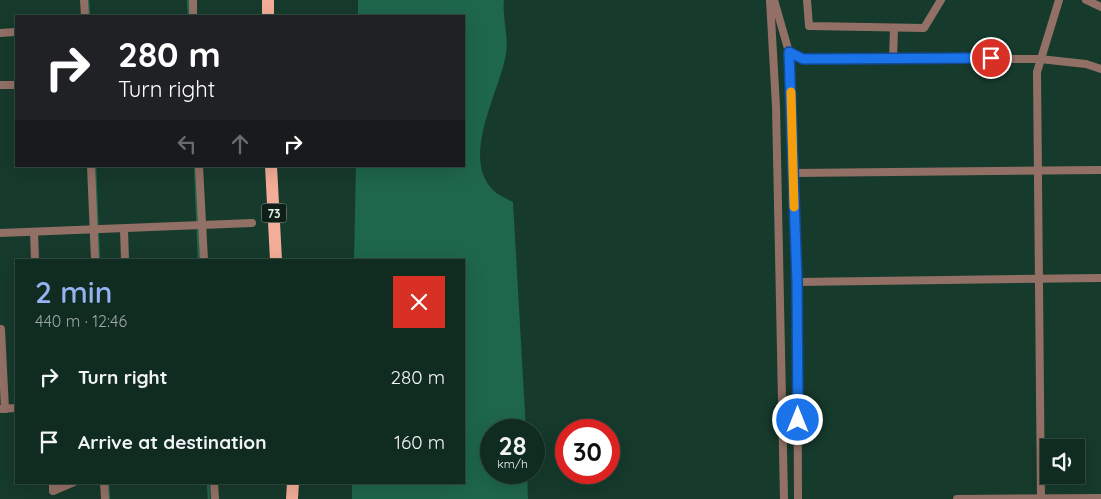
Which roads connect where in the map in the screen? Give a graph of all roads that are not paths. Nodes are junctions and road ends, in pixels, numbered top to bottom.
1 (84, 0) edge
2 (193, 0) edge
3 (268, 0) edge
4 (770, 0) edge
5 (774, 0) edge
6 (807, 0) edge
7 (940, 0) edge
8 (1059, 0) edge
9 (1086, 0) edge
10 (1101, 6) edge
11 (85, 15) edge
12 (193, 15) edge
13 (264, 15) edge
14 (268, 15) edge
15 (894, 28) junction
16 (15, 32) edge
17 (0, 33) edge
18 (789, 52) junction
19 (1040, 59) junction
20 (893, 60) junction
21 (1101, 69) edge
22 (0, 85) edge
23 (15, 85) edge
24 (91, 167) edge
25 (200, 167) edge
26 (271, 167) edge
27 (1101, 170) edge
28 (1038, 171) junction
29 (793, 174) junction
30 (252, 223) dead end
31 (200, 226) junction
32 (124, 230) junction
33 (97, 231) junction
34 (34, 232) junction
35 (0, 233) edge
36 (35, 259) edge
37 (95, 259) edge
38 (125, 259) edge
39 (204, 259) edge
40 (276, 259) edge
41 (1101, 278) edge
42 (1039, 279) junction
43 (797, 282) junction
44 (1, 329) edge
45 (3, 409) edge
46 (52, 484) edge
47 (69, 484) edge
48 (104, 484) edge
49 (214, 484) edge
50 (293, 484) edge
51 (1101, 498) edge
52 (105, 499) edge
53 (215, 499) edge
54 (292, 499) edge
55 (784, 499) edge
56 (798, 499) edge
57 (957, 499) edge
58 (1041, 499) edge

1 - 11 street
2 - 12 street
3 - 13 street
3 - 14 main road
4 - 55 street
5 - 18 street
6 - 15 street
7 - 15 street
8 - 19 street
9 - 10 street
15 - 20 street
16 - 17 street
18 - 20 street
18 - 29 street
19 - 20 street
19 - 21 street
19 - 28 street
22 - 23 street
24 - 33 street
25 - 31 street
26 - 40 main road, 73
27 - 28 street
28 - 29 street
28 - 42 street
29 - 43 street
30 - 31 street
31 - 32 street
31 - 39 street
32 - 33 street
32 - 38 street
33 - 34 street
33 - 37 street
34 - 35 street
34 - 36 street
41 - 42 street
42 - 43 street
42 - 58 street
43 - 56 street
44 - 45 street
46 - 47 street
48 - 52 street
49 - 53 street
50 - 54 main road
51 - 58 street
57 - 58 street

